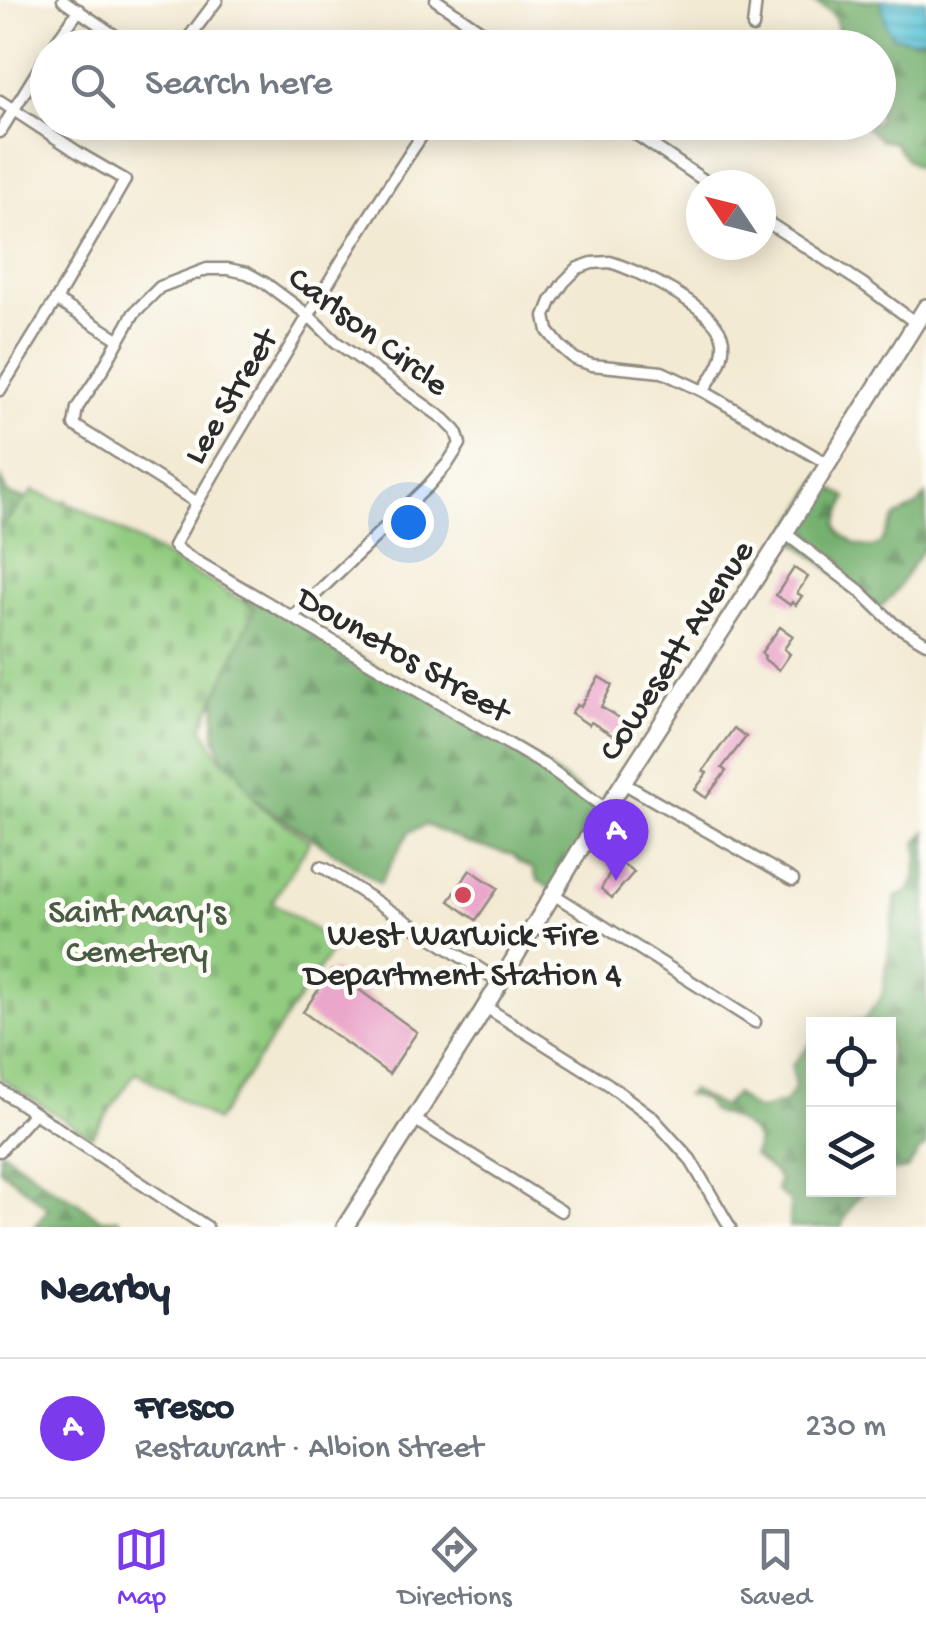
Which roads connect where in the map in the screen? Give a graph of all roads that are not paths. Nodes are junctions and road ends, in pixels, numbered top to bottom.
1 (63, 0) edge
2 (217, 0) edge
3 (436, 0) edge
4 (756, 0) edge
5 (79, 10) junction
6 (754, 27) dead end
7 (65, 30) edge
8 (107, 30) edge
9 (194, 30) edge
10 (481, 30) edge
11 (30, 83) edge
12 (0, 101) edge
13 (14, 109) junction
14 (30, 120) edge
15 (0, 132) edge
16 (60, 140) edge
17 (420, 140) edge
18 (645, 140) edge
19 (689, 170) edge
20 (776, 228) edge
21 (56, 300) junction
22 (926, 307) edge
23 (308, 314) junction
24 (916, 322) junction
25 (118, 339) junction
26 (1, 387) edge
27 (702, 391) junction
28 (828, 464) junction
29 (196, 502) junction
30 (785, 533) junction
31 (174, 546) joint
32 (292, 617) junction
33 (926, 644) edge
34 (623, 784) junction
35 (606, 809) junction
36 (320, 867) dead end
37 (793, 880) dead end
38 (553, 894) junction
39 (500, 982) junction
40 (484, 1006) junction
41 (755, 1022) dead end
42 (0, 1090) edge
43 (34, 1113) junction
44 (414, 1119) junction
45 (0, 1152) edge
46 (561, 1211) dead end
47 (207, 1227) edge
48 (345, 1227) edge
49 (730, 1227) edge

1 - 5 street
2 - 9 street
3 - 10 street
4 - 6 street
5 - 7 street
5 - 8 street
11 - 13 street
12 - 13 street
13 - 14 street
13 - 15 street
16 - 21 street
17 - 23 street, Lee Street
18 - 19 street
20 - 24 street
21 - 25 street
21 - 26 street
22 - 24 main road, Cowesett Avenue
23 - 25 street, Carlson Circle
23 - 29 street, Lee Street
23 - 32 street, Carlson Circle
24 - 28 main road, Cowesett Avenue
25 - 29 street, Carlson Circle
27 - 27 street
27 - 28 street
28 - 30 main road, Cowesett Avenue
29 - 31 street, Lee Street
30 - 33 street
30 - 34 main road, Cowesett Avenue
31 - 32 street, Dounetos Street
32 - 35 street, Dounetos Street
34 - 35 main road, Cowesett Avenue
34 - 37 street
35 - 38 main road, Cowesett Avenue
36 - 39 street
38 - 39 main road, Cowesett Avenue
38 - 41 street
39 - 40 main road, Cowesett Avenue
40 - 44 main road, Cowesett Avenue
40 - 49 street
42 - 43 street
43 - 45 street
43 - 47 street
44 - 46 street
44 - 48 main road, Cowesett Avenue

